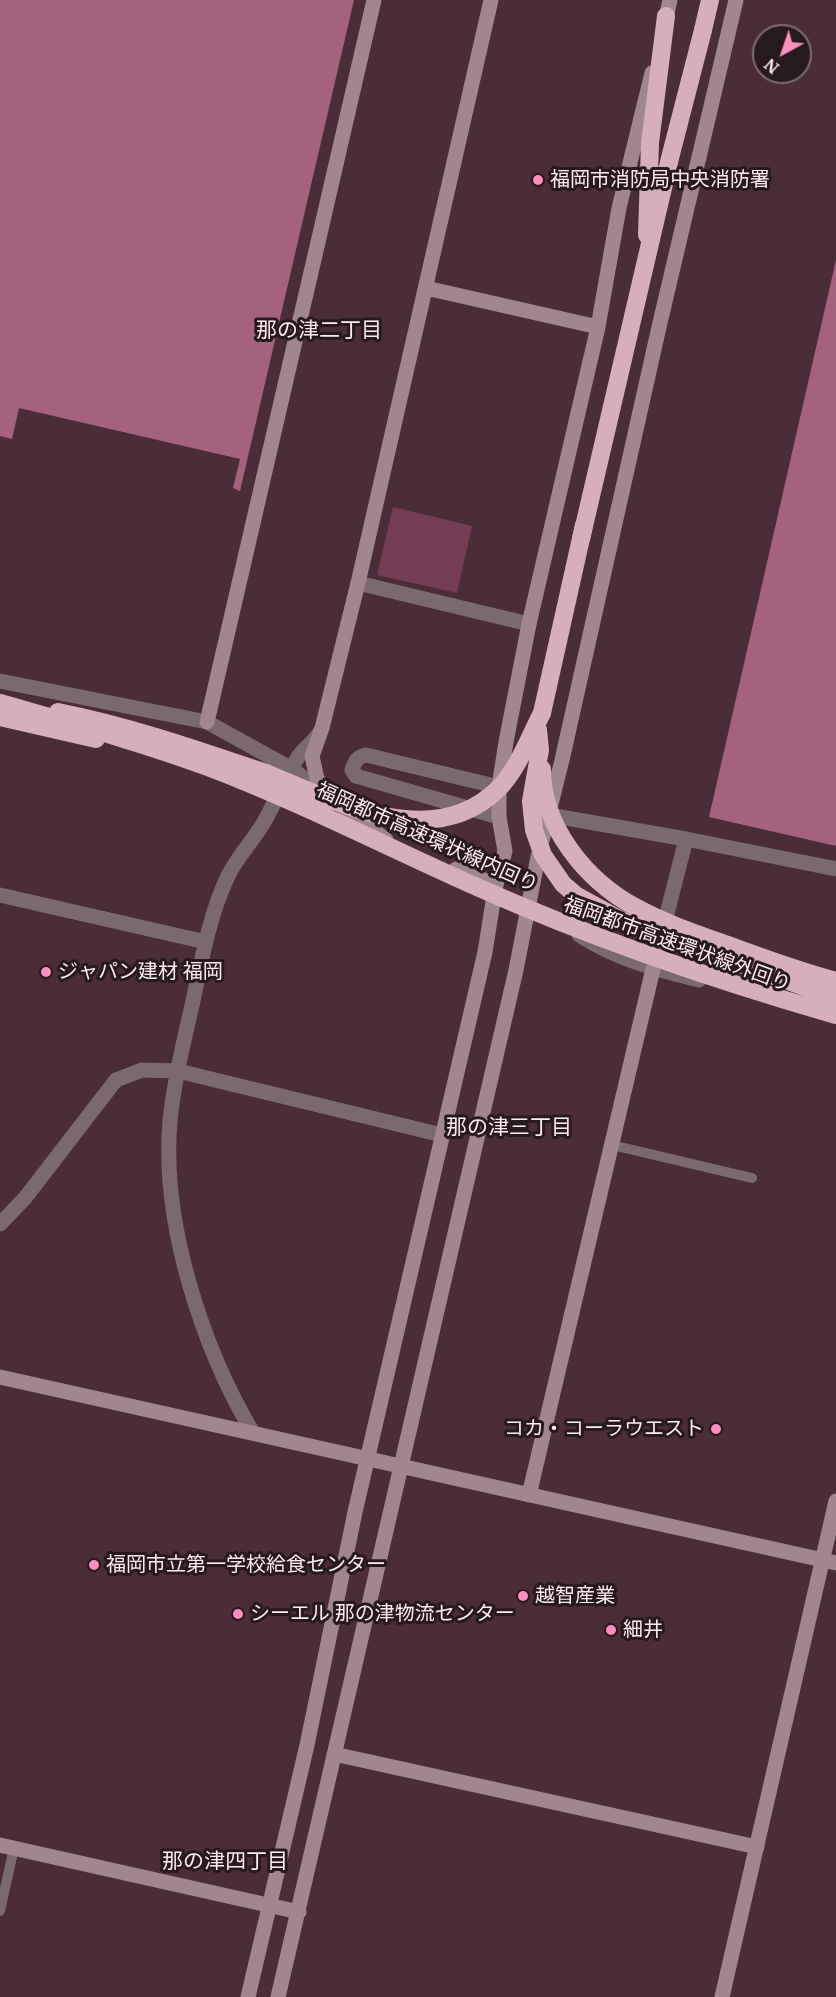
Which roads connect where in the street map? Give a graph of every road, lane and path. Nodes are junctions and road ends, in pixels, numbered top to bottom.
1 (374, 0) edge
2 (491, 0) edge
3 (710, 0) edge
4 (736, 0) edge
5 (668, 8) edge
6 (426, 288) junction
7 (598, 327) junction
8 (358, 583) junction
9 (530, 624) junction
10 (0, 681) edge
11 (0, 702) edge
12 (0, 717) edge
13 (207, 722) junction
14 (540, 722) junction
15 (322, 728) junction
16 (292, 769) junction
17 (499, 787) junction
18 (340, 804) junction
19 (549, 815) junction
20 (499, 817) junction
21 (686, 839) junction
22 (836, 869) edge
23 (495, 889) junction
24 (0, 895) edge
25 (528, 908) junction
26 (206, 942) junction
27 (653, 969) junction
28 (836, 981) edge
29 (836, 998) edge
30 (836, 1014) edge
31 (836, 1023) edge
32 (178, 1071) junction
33 (442, 1135) junction
34 (612, 1145) junction
35 (752, 1178) dead end
36 (0, 1224) edge
37 (0, 1377) edge
38 (253, 1433) junction
39 (368, 1459) junction
40 (401, 1466) junction
41 (529, 1495) junction
42 (836, 1501) edge
43 (829, 1562) edge
44 (334, 1754) junction
45 (7, 1847) edge
46 (756, 1847) junction
47 (270, 1906) junction
48 (0, 1911) edge
49 (299, 1912) junction
50 (248, 1997) edge
51 (278, 1997) edge
52 (722, 1997) edge

1 - 13 street
2 - 6 street
3 - 14 highway, bridge
4 - 19 street
5 - 7 street
5 - 14 highway, bridge
6 - 7 street
6 - 8 street
7 - 9 street
8 - 9 street
8 - 15 street
9 - 17 street
10 - 13 street
11 - 14 highway, bridge
11 - 30 highway, 福岡都市高速環状線内回り, bridge
12 - 31 highway, 福岡都市高速環状線外回り, bridge
13 - 16 street
14 - 28 highway, bridge
14 - 29 highway, bridge
15 - 16 street
15 - 18 street
16 - 18 street
16 - 26 street
17 - 20 street
17 - 20 street
18 - 23 street
19 - 21 street
19 - 25 street
20 - 23 street
21 - 22 street
21 - 27 street
23 - 25 street
23 - 33 street
24 - 26 street
25 - 27 street
25 - 40 street
26 - 32 street
27 - 30 street
27 - 34 street
32 - 33 street
32 - 36 street
32 - 38 street
33 - 39 street
34 - 35 lane
34 - 41 street
37 - 38 street
38 - 39 street
39 - 40 street
39 - 47 street
40 - 41 street
40 - 44 street
41 - 43 street
42 - 43 street
43 - 46 street
44 - 46 street
44 - 49 street
45 - 47 street
45 - 48 lane
46 - 52 street
47 - 49 street
47 - 50 street
49 - 51 street

